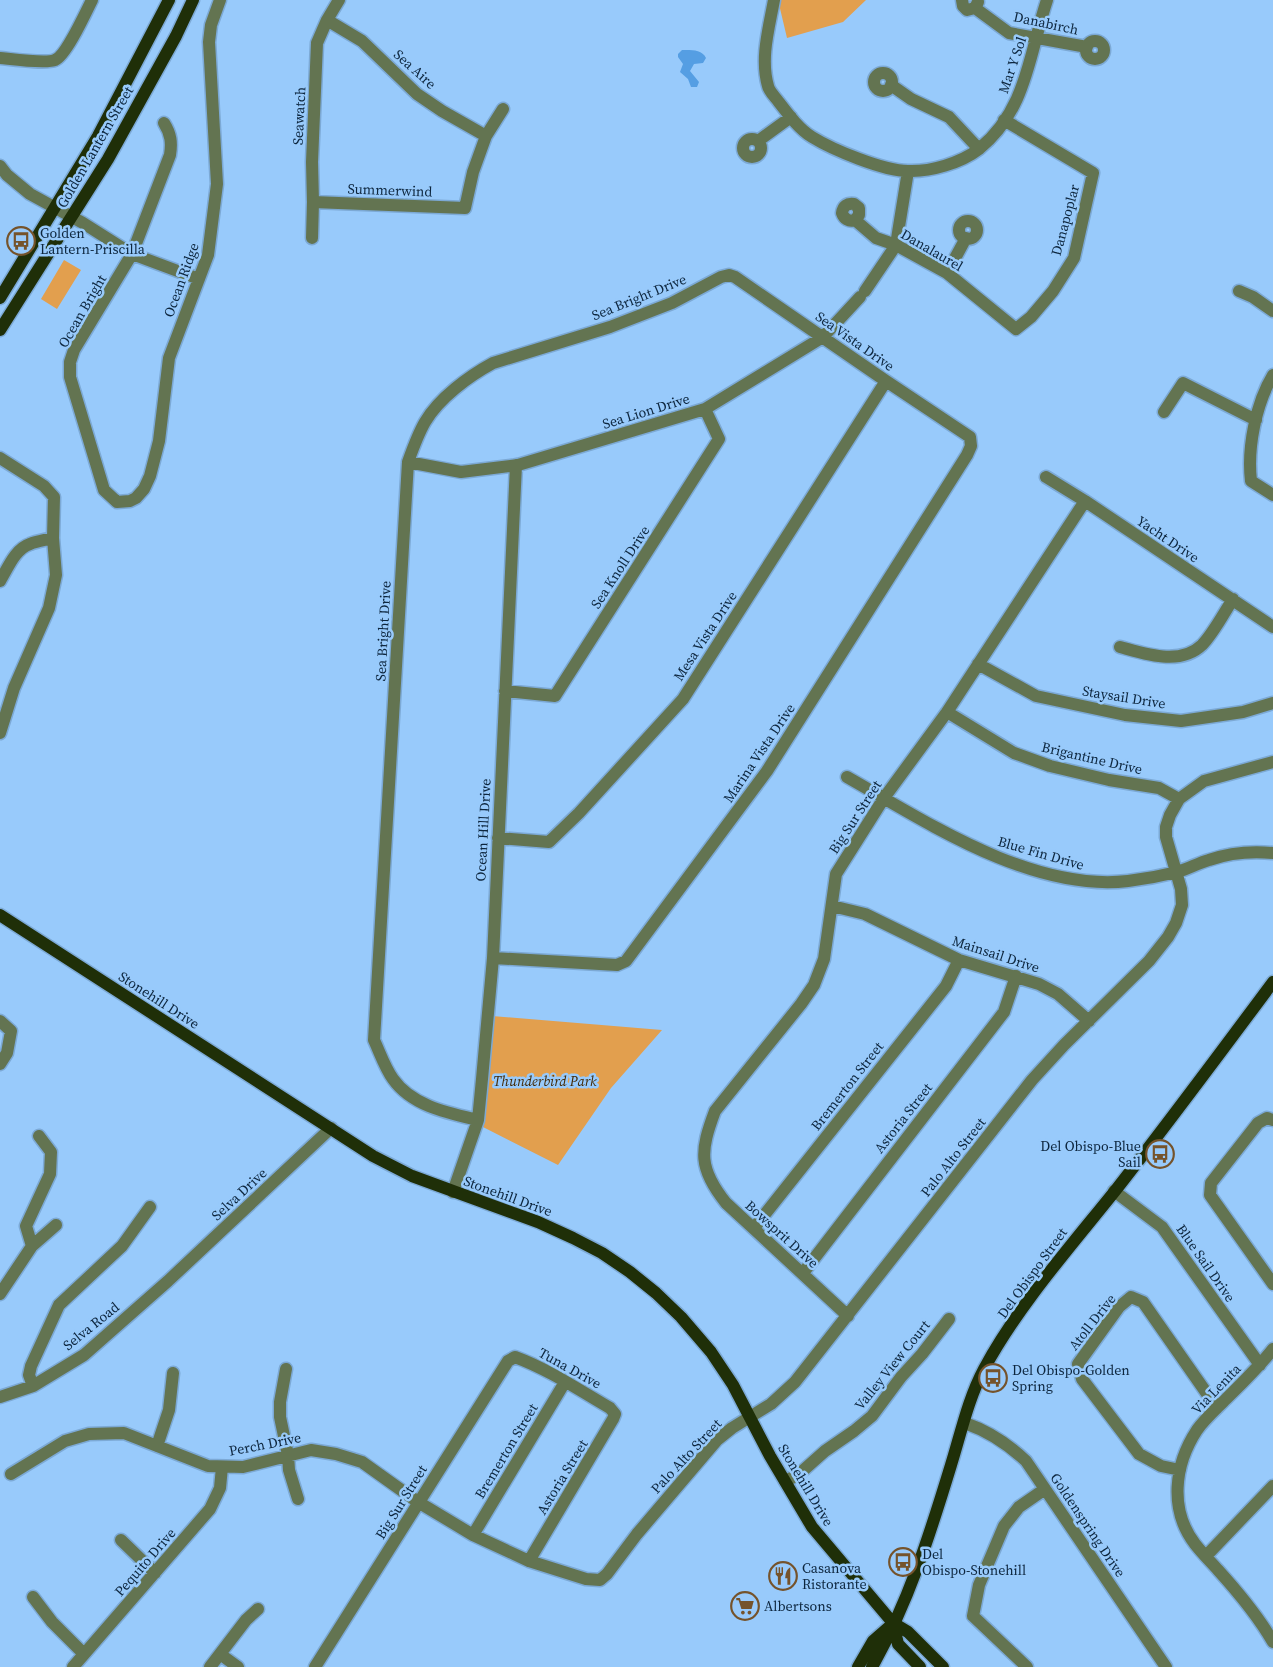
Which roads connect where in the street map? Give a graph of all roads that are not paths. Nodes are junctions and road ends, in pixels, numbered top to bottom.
1 (92, 0) edge
2 (169, 0) edge
3 (193, 0) edge
4 (220, 0) edge
5 (339, 0) edge
6 (774, 0) edge
7 (962, 0) edge
8 (1047, 0) edge
9 (976, 4) edge
10 (327, 20) junction
11 (1038, 37) junction
12 (1087, 47) dead end
13 (0, 58) edge
14 (891, 85) dead end
15 (503, 109) dead end
16 (791, 117) junction
17 (1004, 120) junction
18 (164, 123) dead end
19 (486, 136) junction
20 (758, 141) dead end
21 (979, 149) junction
22 (0, 166) edge
23 (908, 171) junction
24 (313, 202) junction
25 (54, 207) junction
26 (72, 217) junction
27 (855, 220) dead end
28 (312, 238) dead end
29 (966, 238) dead end
30 (896, 245) junction
31 (132, 254) junction
32 (947, 273) junction
33 (721, 276) joint
34 (199, 279) junction
35 (1239, 291) dead end
36 (0, 298) edge
37 (1273, 311) edge
38 (1016, 329) joint
39 (0, 330) edge
40 (823, 337) junction
41 (1273, 375) edge
42 (886, 381) junction
43 (705, 409) junction
44 (1164, 412) dead end
45 (1256, 420) junction
46 (970, 437) joint
47 (1, 462) edge
48 (408, 462) junction
49 (516, 465) junction
50 (1046, 477) dead end
51 (1273, 494) edge
52 (130, 501) joint
53 (1085, 501) junction
54 (53, 538) junction
55 (0, 581) edge
56 (1233, 599) junction
57 (1273, 626) edge
58 (1120, 647) dead end
59 (978, 664) junction
60 (504, 690) junction
61 (1273, 703) edge
62 (947, 712) junction
63 (0, 733) edge
64 (1273, 762) edge
65 (847, 777) dead end
66 (884, 798) junction
67 (1179, 799) junction
68 (498, 838) junction
69 (1273, 853) edge
70 (1177, 872) junction
71 (832, 906) junction
72 (0, 915) edge
73 (492, 958) junction
74 (959, 960) junction
75 (1016, 976) junction
76 (1273, 982) edge
77 (0, 1021) edge
78 (1088, 1022) junction
79 (0, 1064) edge
80 (478, 1120) junction
81 (1273, 1120) edge
82 (331, 1128) junction
83 (39, 1136) dead end
84 (705, 1167) joint
85 (1114, 1191) junction
86 (453, 1192) junction
87 (150, 1207) dead end
88 (56, 1225) dead end
89 (754, 1228) junction
90 (32, 1246) junction
91 (803, 1273) junction
92 (168, 1281) joint
93 (1273, 1284) edge
94 (0, 1294) edge
95 (848, 1316) junction
96 (949, 1319) dead end
97 (1273, 1349) edge
98 (515, 1357) joint
99 (1260, 1365) junction
100 (286, 1369) dead end
101 (172, 1373) dead end
102 (565, 1382) junction
103 (33, 1386) junction
104 (0, 1397) edge
105 (610, 1408) joint
106 (1217, 1408) junction
107 (750, 1417) junction
108 (964, 1423) junction
109 (157, 1446) junction
110 (288, 1455) junction
111 (222, 1467) junction
112 (11, 1474) dead end
113 (1178, 1476) junction
114 (785, 1481) junction
115 (1273, 1486) edge
116 (1046, 1489) junction
117 (298, 1499) dead end
118 (418, 1502) junction
119 (473, 1535) junction
120 (121, 1540) dead end
121 (1206, 1556) junction
122 (529, 1561) junction
123 (156, 1573) junction
124 (600, 1580) joint
125 (33, 1597) dead end
126 (258, 1609) dead end
127 (893, 1624) junction
128 (1270, 1627) edge
129 (1273, 1642) edge
130 (84, 1654) junction
131 (220, 1654) junction
132 (73, 1667) edge
133 (210, 1667) edge
134 (238, 1667) edge
135 (315, 1667) edge
136 (858, 1667) edge
137 (872, 1667) edge
138 (920, 1667) edge
139 (943, 1667) edge
140 (1027, 1667) edge
141 (1166, 1667) edge

1 - 13 street
2 - 25 main road, Golden Lantern Street
3 - 26 main road, Golden Lantern Street
4 - 34 street, Ocean Ridge
5 - 10 street, Seawatch
6 - 16 street, Mar Y Sol
7 - 9 street, Danabirch
8 - 11 street, Mar Y Sol
9 - 11 street, Danabirch
10 - 19 street, Sea Aire
10 - 24 street, Seawatch
11 - 12 street, Danabirch
11 - 17 street, Mar Y Sol
14 - 21 street
15 - 19 street
16 - 20 street
16 - 23 street, Mar Y Sol
17 - 21 street, Mar Y Sol
17 - 38 street, Danapoplar
18 - 31 street, Ocean Bright
19 - 24 street, Summerwind
21 - 23 street, Mar Y Sol
22 - 25 street
23 - 30 street, Sea Lion Drive
24 - 28 street, Seawatch
25 - 26 street
25 - 36 main road, Golden Lantern Street
26 - 31 street
26 - 39 main road, Golden Lantern Street
27 - 30 street, Danalaurel
29 - 32 street
30 - 32 street, Danalaurel
30 - 40 street, Sea Lion Drive
31 - 34 street
31 - 52 street, Ocean Bright
32 - 38 street, Danalaurel
33 - 40 street, Sea Vista Drive
33 - 48 street, Sea Bright Drive
34 - 52 street, Ocean Ridge
35 - 37 street
40 - 42 street, Sea Vista Drive
40 - 43 street, Sea Lion Drive
41 - 45 street
42 - 46 street, Sea Vista Drive
42 - 68 street, Mesa Vista Drive
43 - 49 street, Sea Lion Drive
43 - 60 street, Sea Knoll Drive
44 - 45 street
45 - 51 street
46 - 73 street, Marina Vista Drive
47 - 54 street
48 - 49 street, Sea Lion Drive
48 - 80 street, Sea Bright Drive
49 - 60 street, Ocean Hill Drive
50 - 53 street, Yacht Drive
53 - 56 street, Yacht Drive
53 - 59 street, Big Sur Street
54 - 55 street
54 - 63 street
56 - 57 street, Yacht Drive
56 - 58 street
59 - 61 street, Staysail Drive
59 - 62 street, Big Sur Street
60 - 68 street, Ocean Hill Drive
62 - 66 street, Big Sur Street
62 - 67 street, Brigantine Drive
64 - 67 street, Palo Alto Street
65 - 66 street, Blue Fin Drive
66 - 70 street, Blue Fin Drive
66 - 71 street, Big Sur Street
67 - 70 street, Palo Alto Street
68 - 73 street, Ocean Hill Drive
69 - 70 street, Blue Fin Drive
70 - 78 street, Palo Alto Street
71 - 74 street, Mainsail Drive
71 - 84 street, Big Sur Street
72 - 82 main road, Stonehill Drive
73 - 80 street, Ocean Hill Drive
74 - 75 street, Mainsail Drive
74 - 89 street, Bremerton Street
75 - 78 street, Mainsail Drive
75 - 91 street, Astoria Street
76 - 85 main road, Del Obispo Street
77 - 79 street
78 - 95 street, Palo Alto Street
80 - 86 street, Ocean Hill Drive
81 - 93 street
82 - 86 main road, Stonehill Drive
82 - 92 street, Selva Drive
83 - 90 street
84 - 89 street, Bowsprit Drive
85 - 99 street, Blue Sail Drive
85 - 108 main road, Del Obispo Street
86 - 107 main road, Stonehill Drive
87 - 103 street
88 - 90 street
89 - 91 street, Bowsprit Drive
90 - 94 street
91 - 95 street, Bowsprit Drive
92 - 103 street, Selva Road
95 - 107 street, Palo Alto Street
96 - 114 street, Valley View Court
97 - 99 street, Via Lenita
98 - 102 street, Tuna Drive
98 - 118 street, Big Sur Street
99 - 106 street, Via Lenita
100 - 110 street
101 - 109 street
102 - 105 street, Tuna Drive
102 - 119 street, Bremerton Street
103 - 104 street, Selva Road
105 - 122 street, Astoria Street
106 - 113 street, Via Lenita
106 - 113 street, Atoll Drive
107 - 114 main road, Stonehill Drive
107 - 124 street, Palo Alto Street
108 - 116 street, Goldenspring Drive
108 - 127 main road, Del Obispo Street
109 - 111 street, Perch Drive
109 - 112 street, Perch Drive
110 - 111 street, Perch Drive
110 - 117 street
110 - 118 street, Perch Drive
111 - 123 street, Pequito Drive
113 - 121 street
114 - 127 main road, Stonehill Drive
115 - 121 street
116 - 140 street
116 - 141 street, Goldenspring Drive
118 - 119 street, Perch Drive
118 - 135 street, Big Sur Street
119 - 122 street, Perch Drive
120 - 123 street
121 - 128 street
122 - 124 street, Perch Drive
123 - 130 street, Pequito Drive
125 - 130 street
126 - 131 street
127 - 136 main road, Del Obispo Street
127 - 137 main road, Del Obispo Street
127 - 138 main road, Stonehill Drive
127 - 139 main road, Stonehill Drive
128 - 129 street
130 - 132 street, Pequito Drive
131 - 133 street
131 - 134 street

